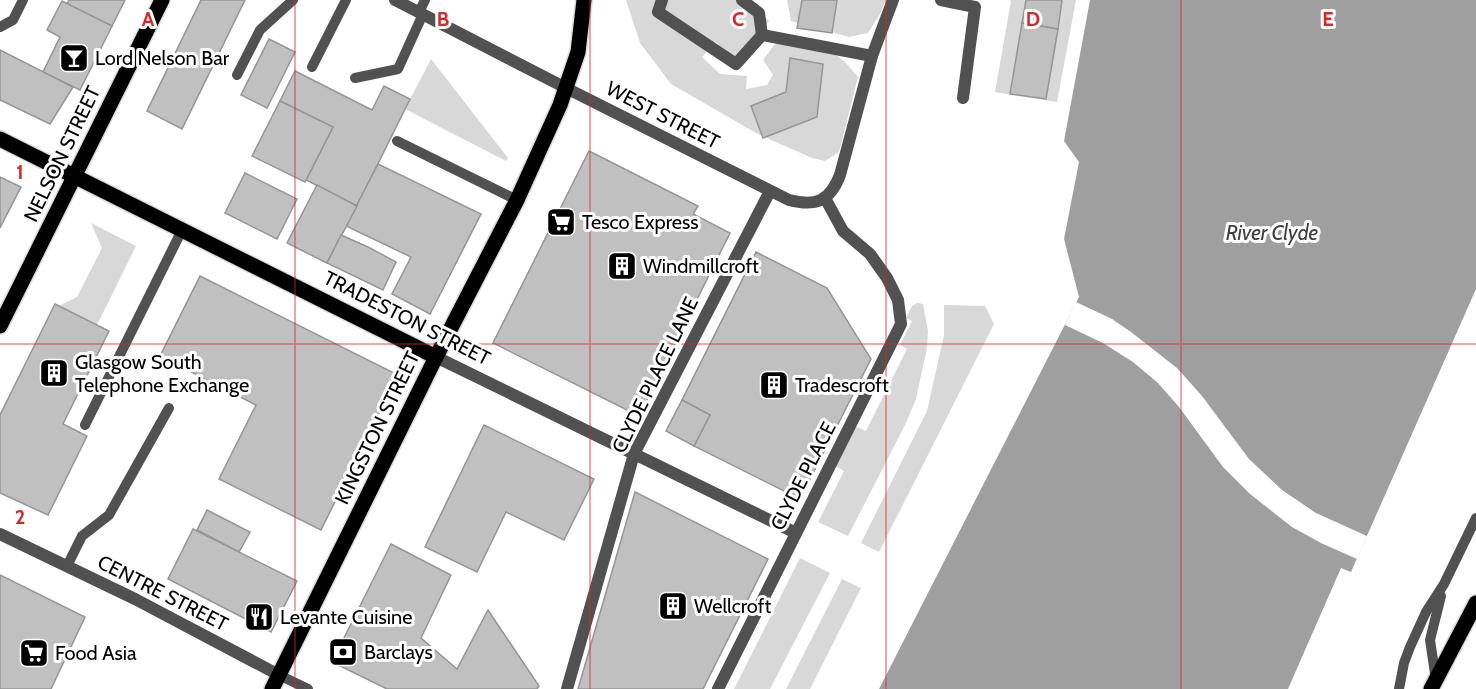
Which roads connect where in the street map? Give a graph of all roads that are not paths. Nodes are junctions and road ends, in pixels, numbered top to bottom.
1 (23, 0) edge
2 (162, 0) edge
3 (292, 0) edge
4 (346, 0) edge
5 (395, 0) edge
6 (425, 0) edge
7 (584, 0) edge
8 (662, 0) edge
9 (742, 0) edge
10 (892, 0) edge
11 (941, 0) edge
12 (421, 13) junction
13 (0, 27) edge
14 (762, 35) junction
15 (872, 56) junction
16 (312, 67) dead end
17 (237, 75) dead end
18 (355, 78) dead end
19 (566, 88) junction
20 (963, 98) dead end
21 (0, 139) edge
22 (397, 141) dead end
23 (75, 177) junction
24 (770, 191) junction
25 (825, 198) junction
26 (516, 200) junction
27 (182, 230) junction
28 (0, 326) edge
29 (436, 357) junction
30 (169, 408) dead end
31 (85, 425) dead end
32 (634, 454) junction
33 (1476, 518) edge
34 (796, 533) junction
35 (0, 534) edge
36 (67, 566) junction
37 (1444, 584) junction
38 (1476, 603) edge
39 (279, 675) junction
40 (1435, 686) edge
41 (272, 689) edge
42 (308, 689) edge
43 (567, 689) edge
44 (718, 689) edge
45 (1399, 689) edge

1 - 13 lane
2 - 23 main road, NELSON STREET
3 - 17 lane
4 - 16 lane
5 - 12 street, WEST STREET
6 - 12 lane
7 - 19 main road, KINGSTON STREET
8 - 14 street
9 - 14 street
10 - 15 street
11 - 20 street
12 - 18 lane
12 - 19 street, WEST STREET
14 - 15 street
15 - 25 street
19 - 24 street, WEST STREET
19 - 26 main road, KINGSTON STREET
21 - 23 main road, TRADESTON STREET
22 - 26 lane
23 - 27 main road, TRADESTON STREET
23 - 28 main road, NELSON STREET
24 - 25 street, WEST STREET
24 - 32 street, CLYDE PLACE LANE
25 - 34 street, CLYDE PLACE
26 - 29 main road, KINGSTON STREET
27 - 29 main road, TRADESTON STREET
27 - 31 lane
29 - 32 street, TRADESTON STREET
29 - 39 main road, KINGSTON STREET
30 - 36 lane
32 - 34 street, TRADESTON STREET
32 - 43 street, CLYDE PLACE LANE
33 - 37 lane
34 - 44 street, CLYDE PLACE
35 - 36 street, CENTRE STREET
36 - 39 street, CENTRE STREET
37 - 40 lane
37 - 45 lane
38 - 40 main road
39 - 41 main road, KINGSTON STREET
39 - 42 lane, CENTRE STREET

